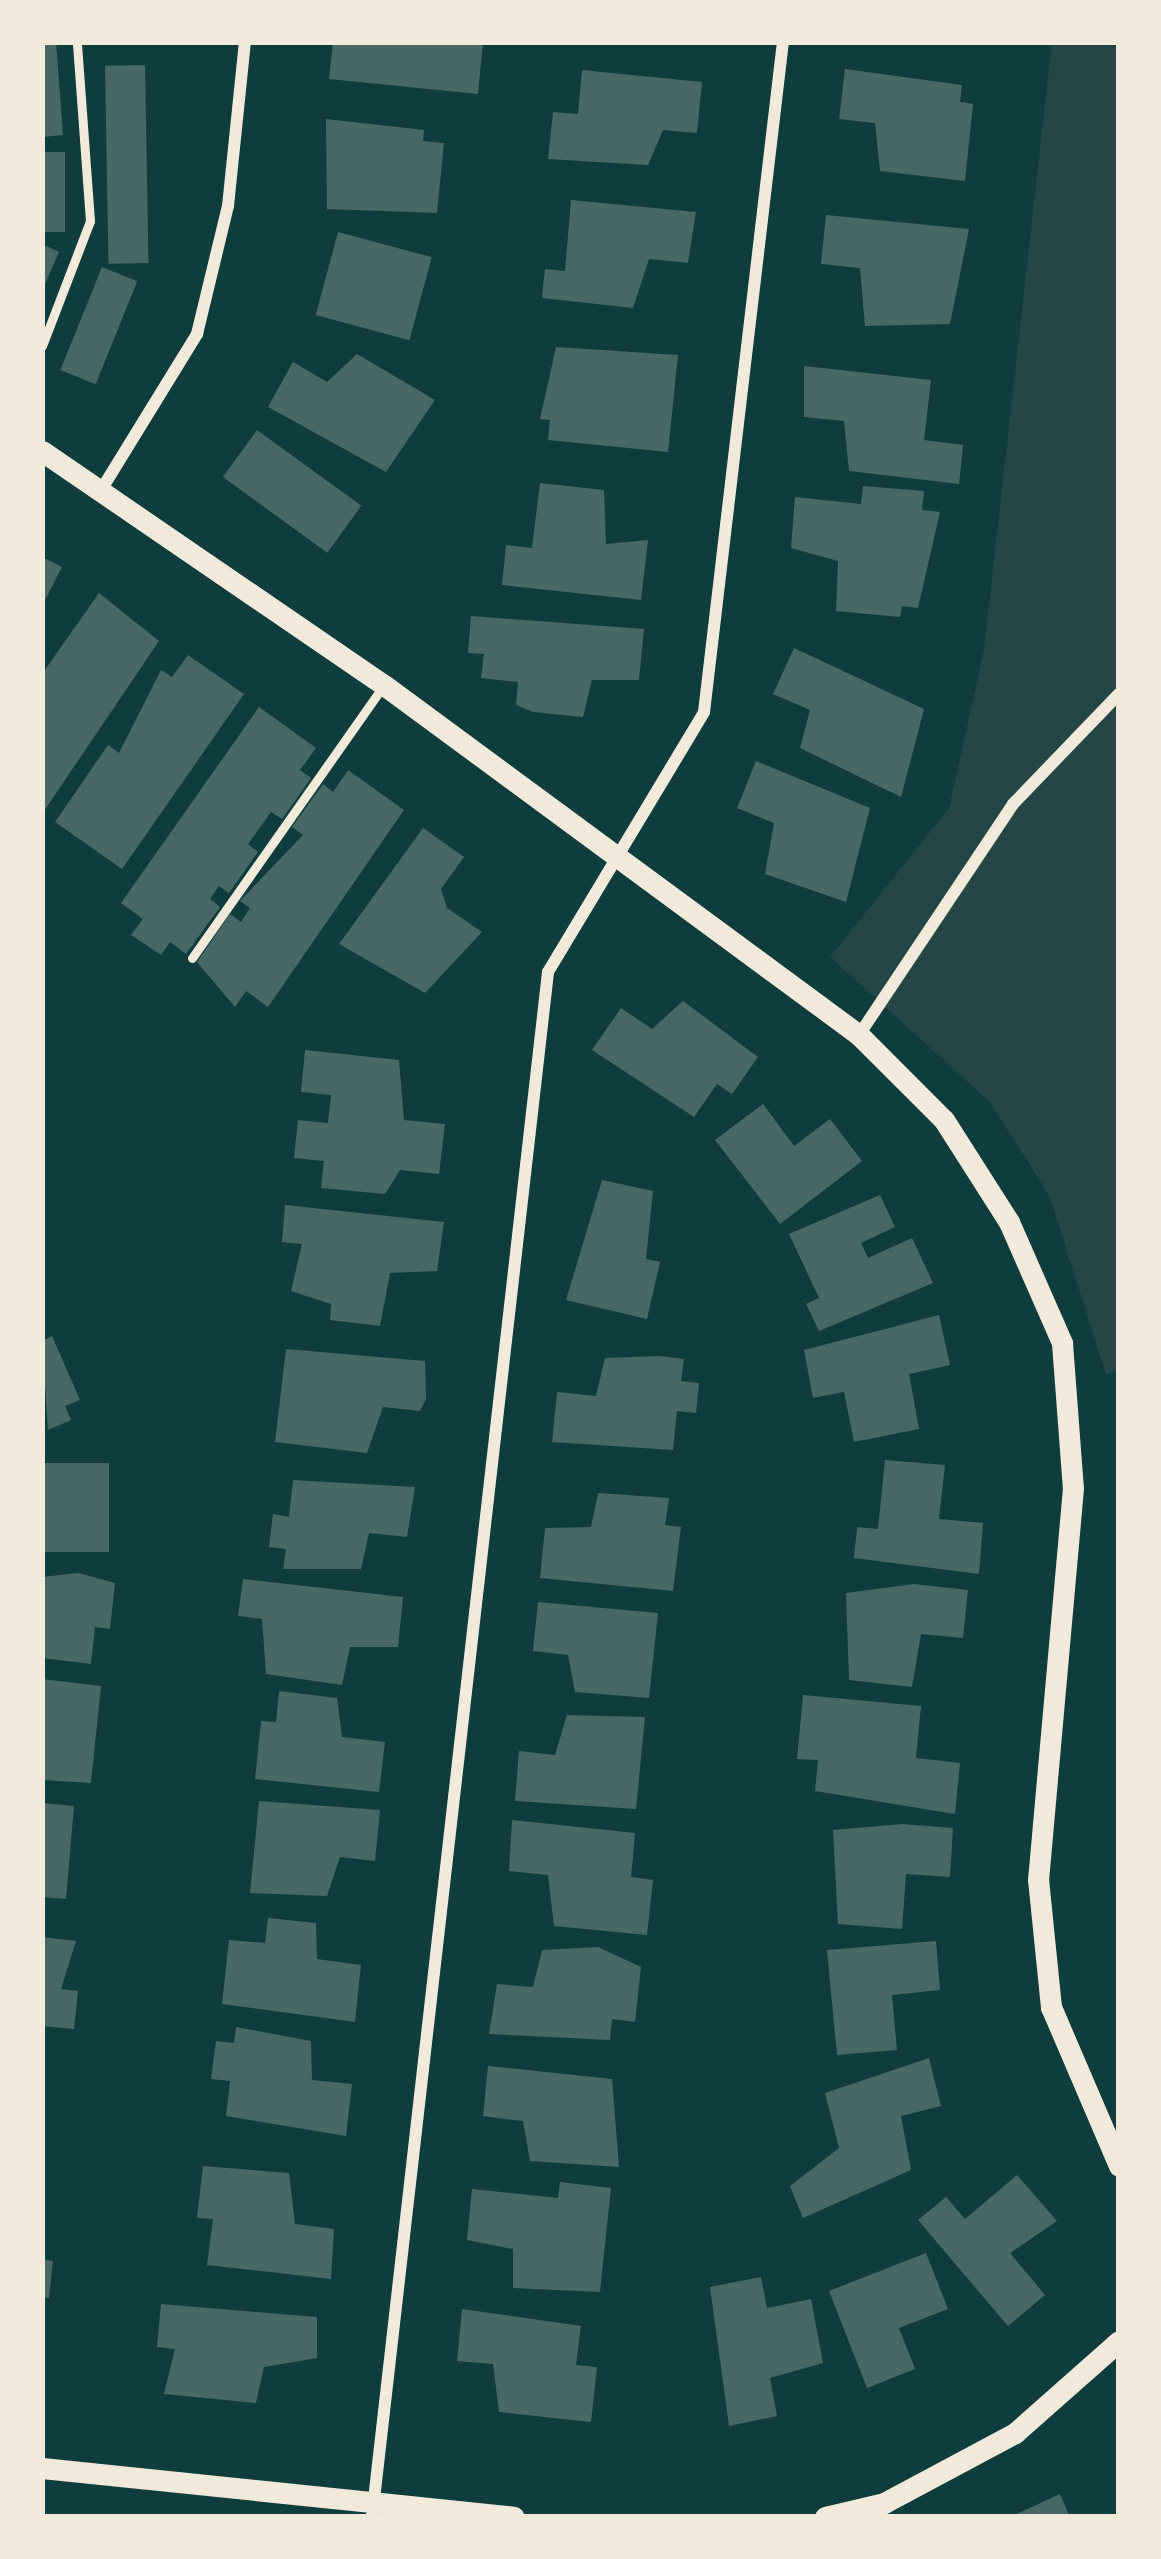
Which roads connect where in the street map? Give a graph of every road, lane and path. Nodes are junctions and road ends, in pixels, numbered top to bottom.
1 (77, 42) edge
2 (244, 42) edge
3 (782, 42) edge
4 (42, 346) edge
5 (42, 452) edge
6 (103, 487) junction
7 (384, 685) junction
8 (1119, 694) edge
9 (609, 858) junction
10 (192, 958) dead end
11 (859, 1035) junction
12 (1119, 2166) edge
13 (1119, 2341) edge
14 (42, 2468) edge
15 (887, 2510) edge
16 (373, 2511) edge
17 (512, 2517) edge
18 (825, 2517) edge

1 - 4 lane
2 - 6 street
3 - 9 street
5 - 6 street
6 - 7 street
7 - 9 street
7 - 10 lane
8 - 11 street
9 - 11 street
9 - 16 street
11 - 12 street
13 - 15 street
14 - 16 street
15 - 18 street
16 - 17 street

